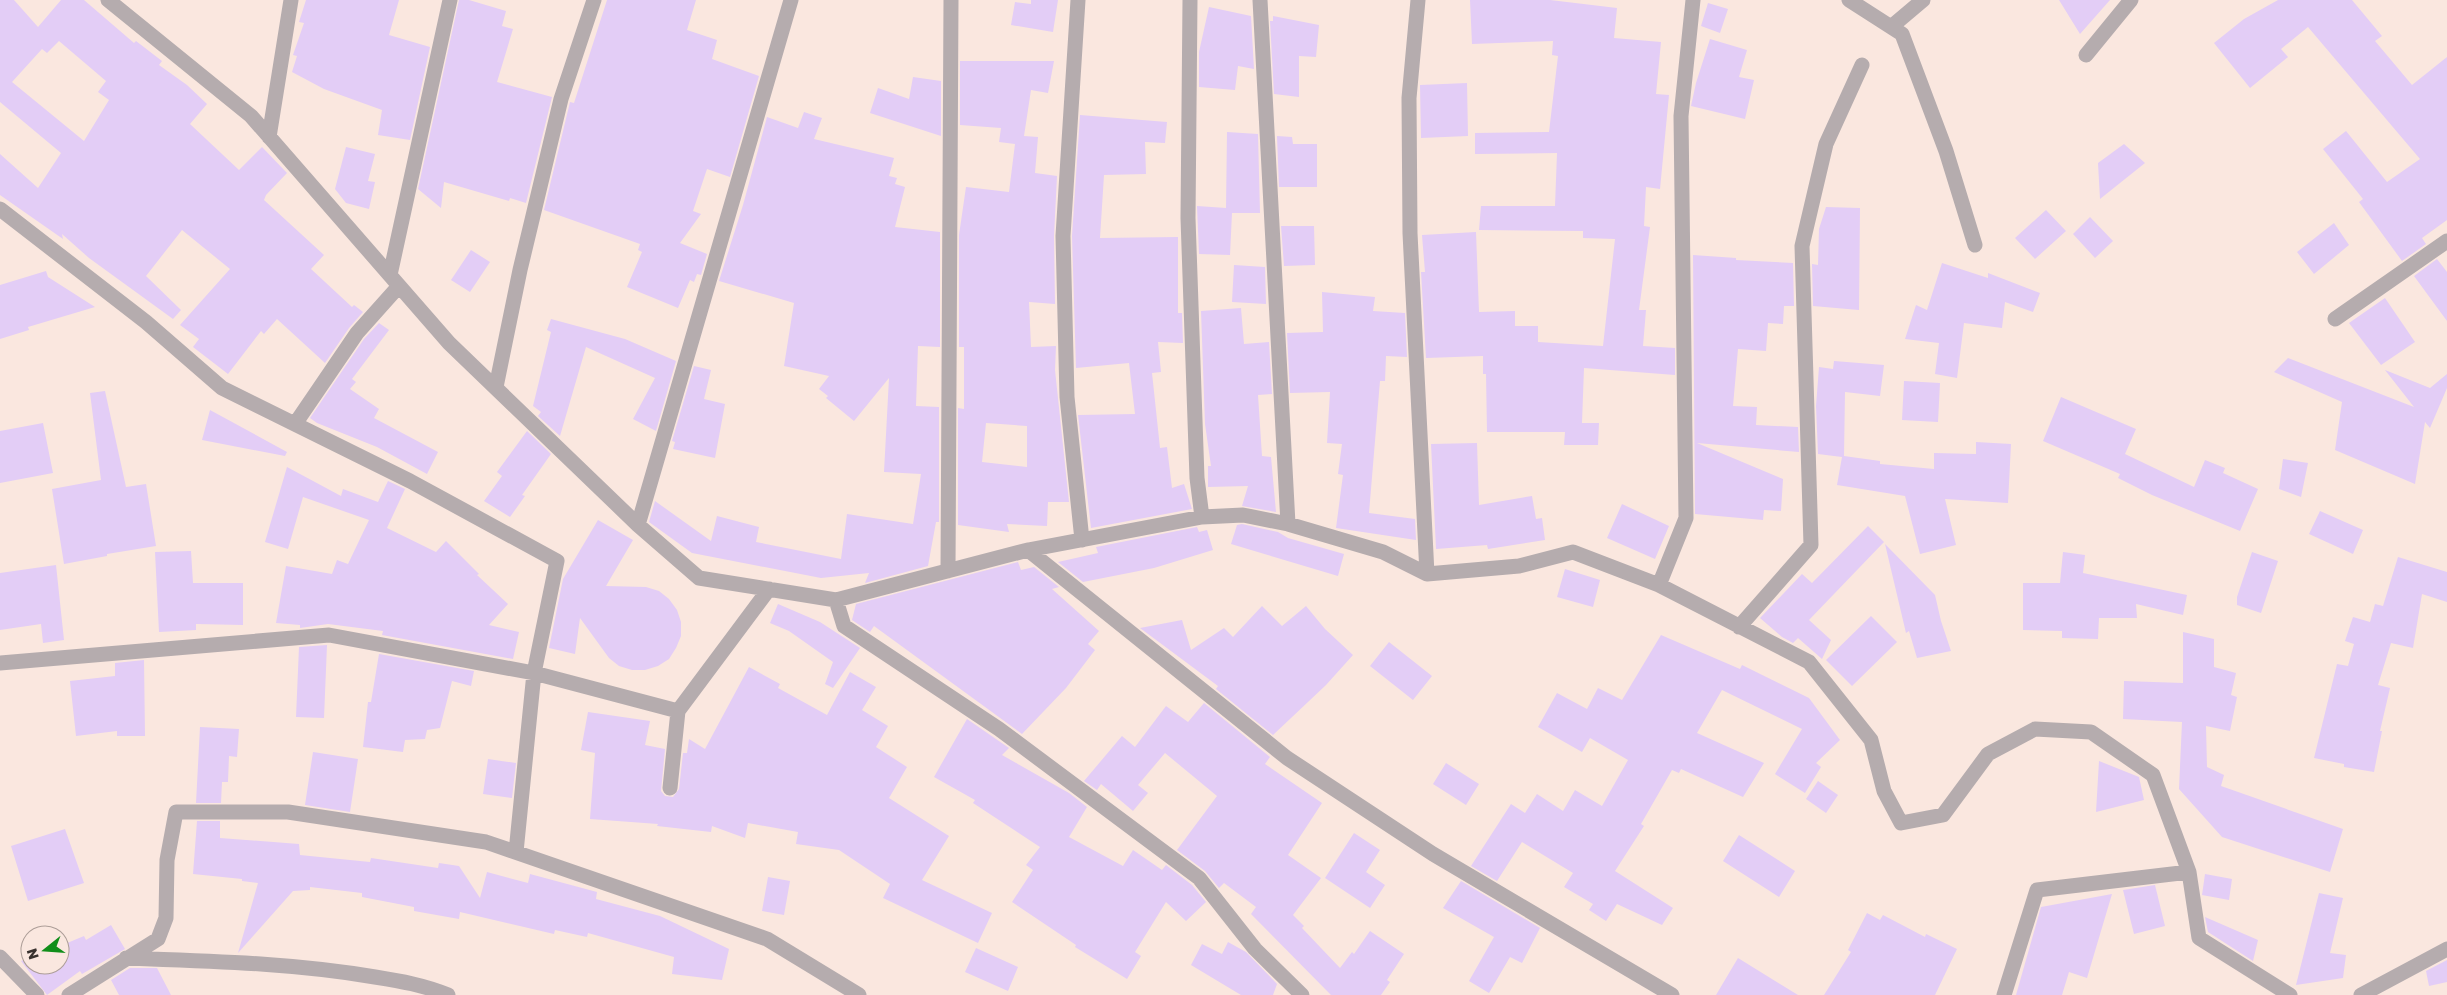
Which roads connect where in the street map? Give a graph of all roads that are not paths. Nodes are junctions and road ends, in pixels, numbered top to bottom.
1 (108, 0) edge
2 (291, 0) edge
3 (450, 0) edge
4 (594, 0) edge
5 (790, 0) edge
6 (951, 0) edge
7 (1078, 0) edge
8 (1190, 0) edge
9 (1260, 0) edge
10 (1418, 0) edge
11 (1693, 0) edge
12 (1849, 0) edge
13 (1923, 0) edge
14 (2132, 0) edge
15 (1891, 27) junction
16 (2086, 54) dead end
17 (1862, 65) dead end
18 (269, 136) junction
19 (0, 209) edge
20 (2447, 241) edge
21 (1975, 245) dead end
22 (394, 280) junction
23 (2335, 320) dead end
24 (496, 387) junction
25 (295, 424) junction
26 (1202, 517) junction
27 (1288, 524) junction
28 (638, 525) junction
29 (1082, 540) junction
30 (1028, 550) junction
31 (948, 571) junction
32 (1427, 574) junction
33 (1659, 585) junction
34 (769, 589) junction
35 (836, 600) junction
36 (1739, 628) junction
37 (0, 663) edge
38 (534, 673) junction
39 (678, 711) junction
40 (670, 788) dead end
41 (516, 852) junction
42 (2189, 872) junction
43 (2447, 949) edge
44 (0, 956) edge
45 (126, 958) junction
46 (37, 995) edge
47 (69, 995) edge
48 (448, 995) edge
49 (859, 995) edge
50 (1302, 995) edge
51 (1672, 995) edge
52 (2004, 995) edge
53 (2290, 995) edge
54 (2361, 995) edge

1 - 18 street
2 - 18 street
3 - 22 street
4 - 24 street
5 - 28 street
6 - 31 street
7 - 29 street
8 - 26 street
9 - 27 street
10 - 32 street
11 - 33 street
12 - 15 street
13 - 15 street
14 - 16 street
15 - 21 street
17 - 36 street
18 - 22 street
19 - 25 street
20 - 23 street
22 - 24 street
22 - 25 street
24 - 28 street
25 - 38 street
26 - 27 street
26 - 29 street
27 - 32 street
28 - 34 street
29 - 30 street
30 - 31 street
30 - 51 street
31 - 35 street
32 - 33 street
33 - 36 street
34 - 35 street
34 - 39 street
35 - 50 street
36 - 42 street
37 - 38 street
38 - 39 street
38 - 41 street
39 - 40 street
41 - 45 street
41 - 49 street
42 - 52 street
42 - 53 street
43 - 54 street
44 - 46 street
45 - 47 street
45 - 48 street

